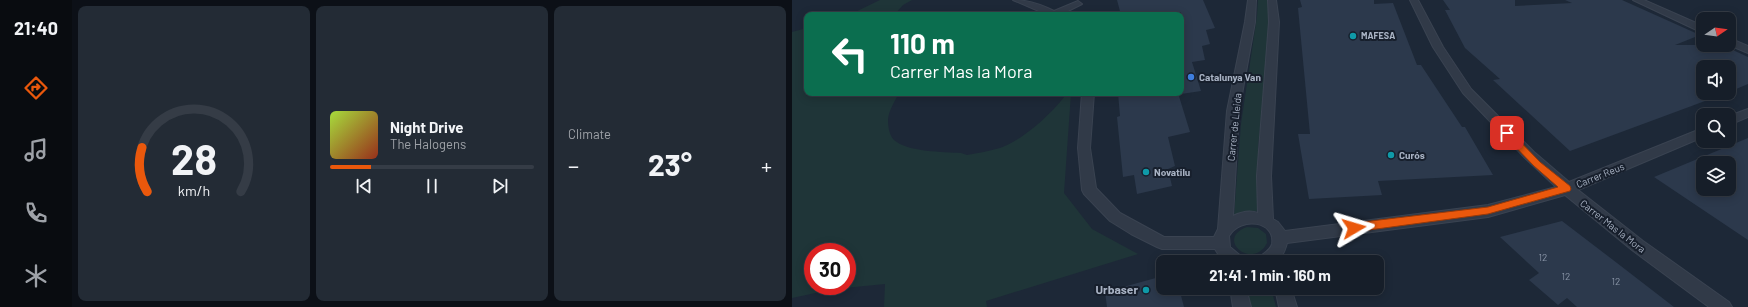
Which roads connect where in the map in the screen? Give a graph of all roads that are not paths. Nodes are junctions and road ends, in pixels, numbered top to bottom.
1 (1017, 0) edge
2 (1252, 0) edge
3 (1272, 0) edge
4 (1414, 0) edge
5 (1637, 0) edge
6 (1078, 4) dead end
7 (1050, 12) edge
8 (1060, 12) edge
9 (1696, 27) edge
10 (1736, 44) edge
11 (1748, 50) edge
12 (1088, 96) edge
13 (1748, 113) edge
14 (1736, 118) edge
15 (1696, 135) edge
16 (1566, 189) junction
17 (1266, 220) junction
18 (1223, 237) junction
19 (1280, 238) junction
20 (1227, 255) edge
21 (1274, 255) edge
22 (1239, 295) edge
23 (1285, 295) edge
24 (1242, 307) edge
25 (1288, 307) edge
26 (1723, 307) edge

1 - 7 street
2 - 18 street, Carrer de Lleida
3 - 17 street
4 - 16 street, Carrer Mas la Mora
5 - 9 street
6 - 8 street
10 - 11 street
12 - 18 street
13 - 14 street
15 - 16 street, Carrer Reus
16 - 19 street, Carrer Reus
16 - 26 street, Carrer Mas la Mora
17 - 18 street
17 - 19 street
18 - 20 street
19 - 21 street
22 - 24 street
23 - 25 street

